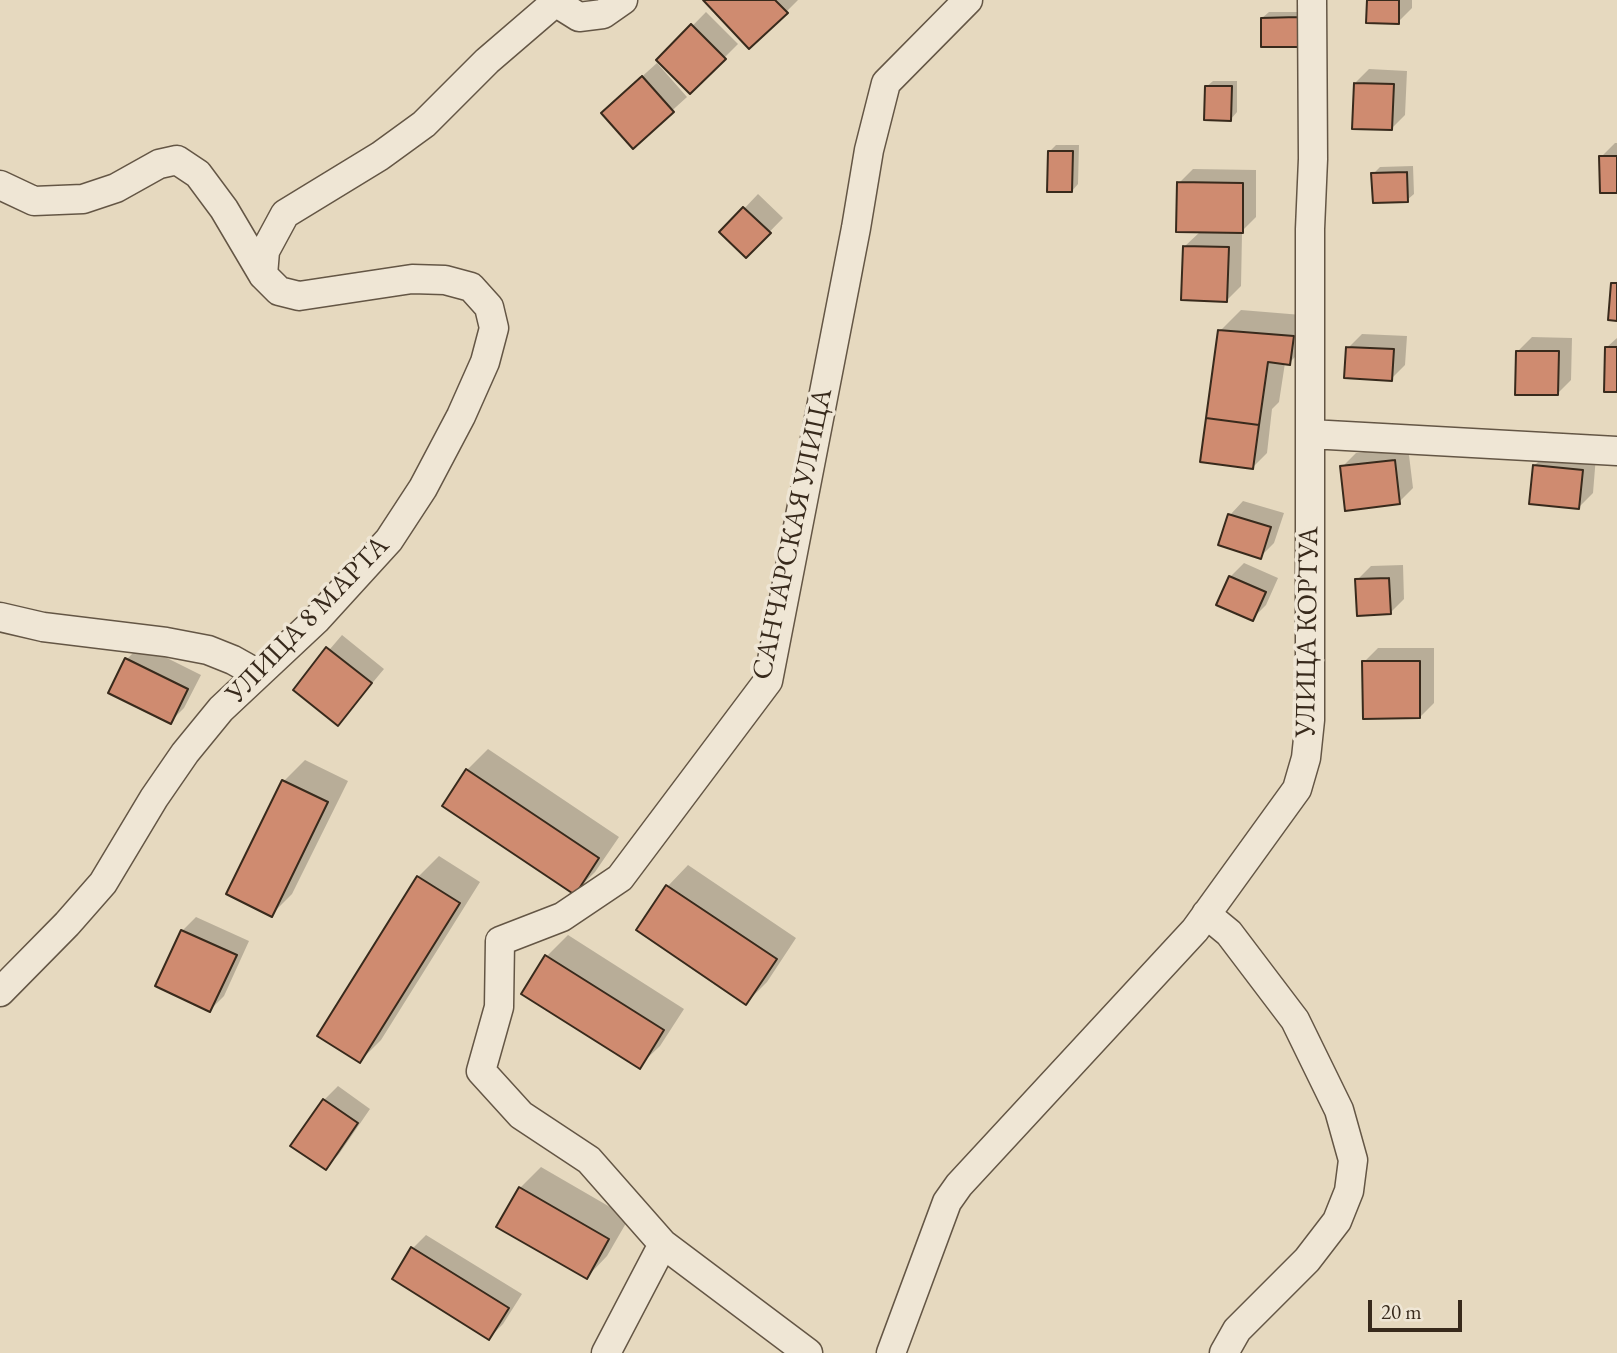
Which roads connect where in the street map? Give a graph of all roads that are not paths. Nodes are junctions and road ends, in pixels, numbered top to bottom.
1 (559, 0) edge
2 (623, 0) edge
3 (968, 0) edge
4 (1312, 0) edge
5 (0, 185) edge
6 (264, 275) junction
7 (1310, 434) junction
8 (1617, 451) edge
9 (0, 617) edge
10 (258, 674) junction
11 (1206, 914) junction
12 (0, 992) edge
13 (663, 1244) junction
14 (606, 1353) edge
15 (808, 1353) edge
16 (891, 1353) edge
17 (1224, 1353) edge

1 - 2 street
1 - 6 street
3 - 13 street, САНЧАРСКАЯ УЛИЦА
4 - 7 street, УЛИЦА КОРТУА
5 - 6 street
6 - 10 street, УЛИЦА 8 МАРТА
7 - 8 street
7 - 11 street, УЛИЦА КОРТУА
9 - 10 street
10 - 12 street, УЛИЦА 8 МАРТА
11 - 16 street, УЛИЦА КОРТУА
11 - 17 street
13 - 14 street
13 - 15 street

